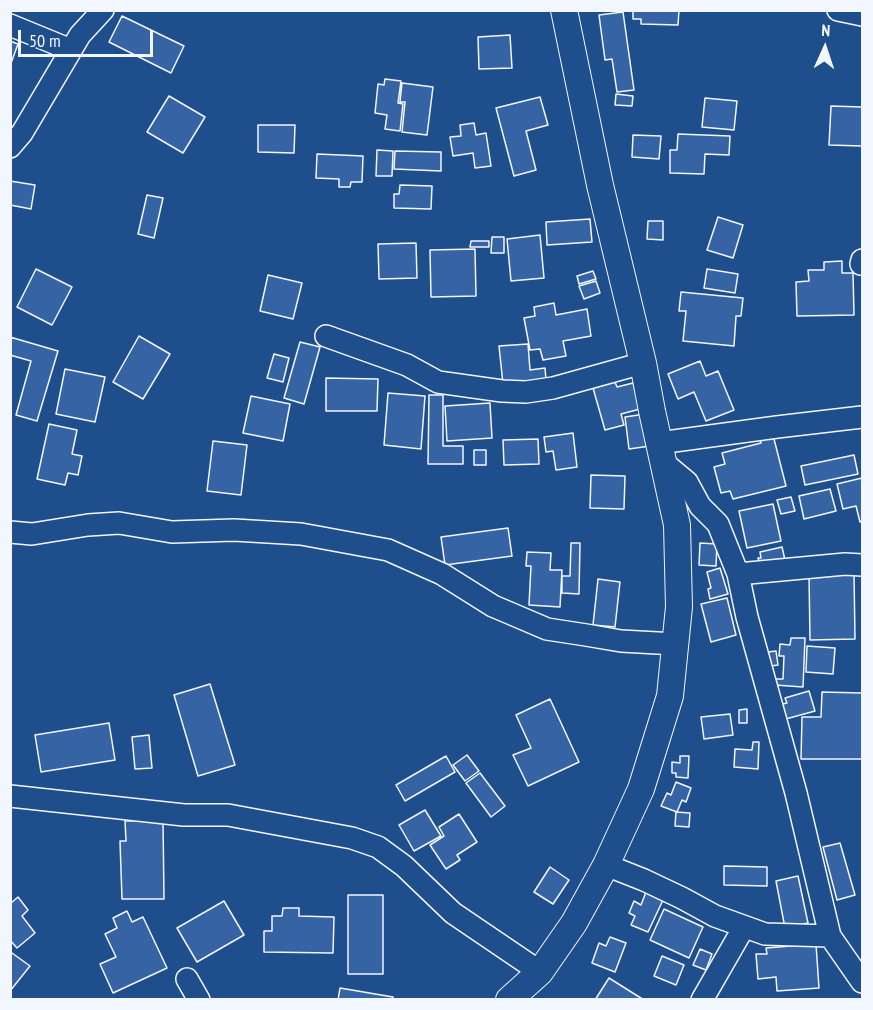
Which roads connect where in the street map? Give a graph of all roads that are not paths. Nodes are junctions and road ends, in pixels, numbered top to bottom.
1 (104, 10) edge
2 (838, 10) edge
3 (567, 11) edge
4 (862, 15) edge
5 (10, 25) edge
6 (71, 50) junction
7 (10, 147) edge
8 (326, 336) dead end
9 (643, 363) junction
10 (862, 417) edge
11 (661, 453) junction
12 (10, 532) edge
13 (862, 565) edge
14 (738, 574) junction
15 (676, 644) junction
16 (10, 796) edge
17 (606, 865) junction
18 (744, 927) junction
19 (830, 936) junction
20 (540, 972) junction
21 (187, 980) dead end
22 (862, 982) edge
23 (199, 999) edge
24 (509, 999) edge
25 (702, 999) edge
26 (861, 999) edge

1 - 6 street
2 - 4 street
3 - 9 main road
5 - 6 street
6 - 7 street
8 - 9 street
9 - 11 main road
10 - 11 street
11 - 14 street
11 - 15 main road
12 - 15 street
13 - 14 street
14 - 19 street
15 - 17 main road
16 - 20 street
17 - 18 street
17 - 20 main road
18 - 19 street
18 - 25 street
19 - 22 street
20 - 24 main road
21 - 23 street
22 - 26 street

